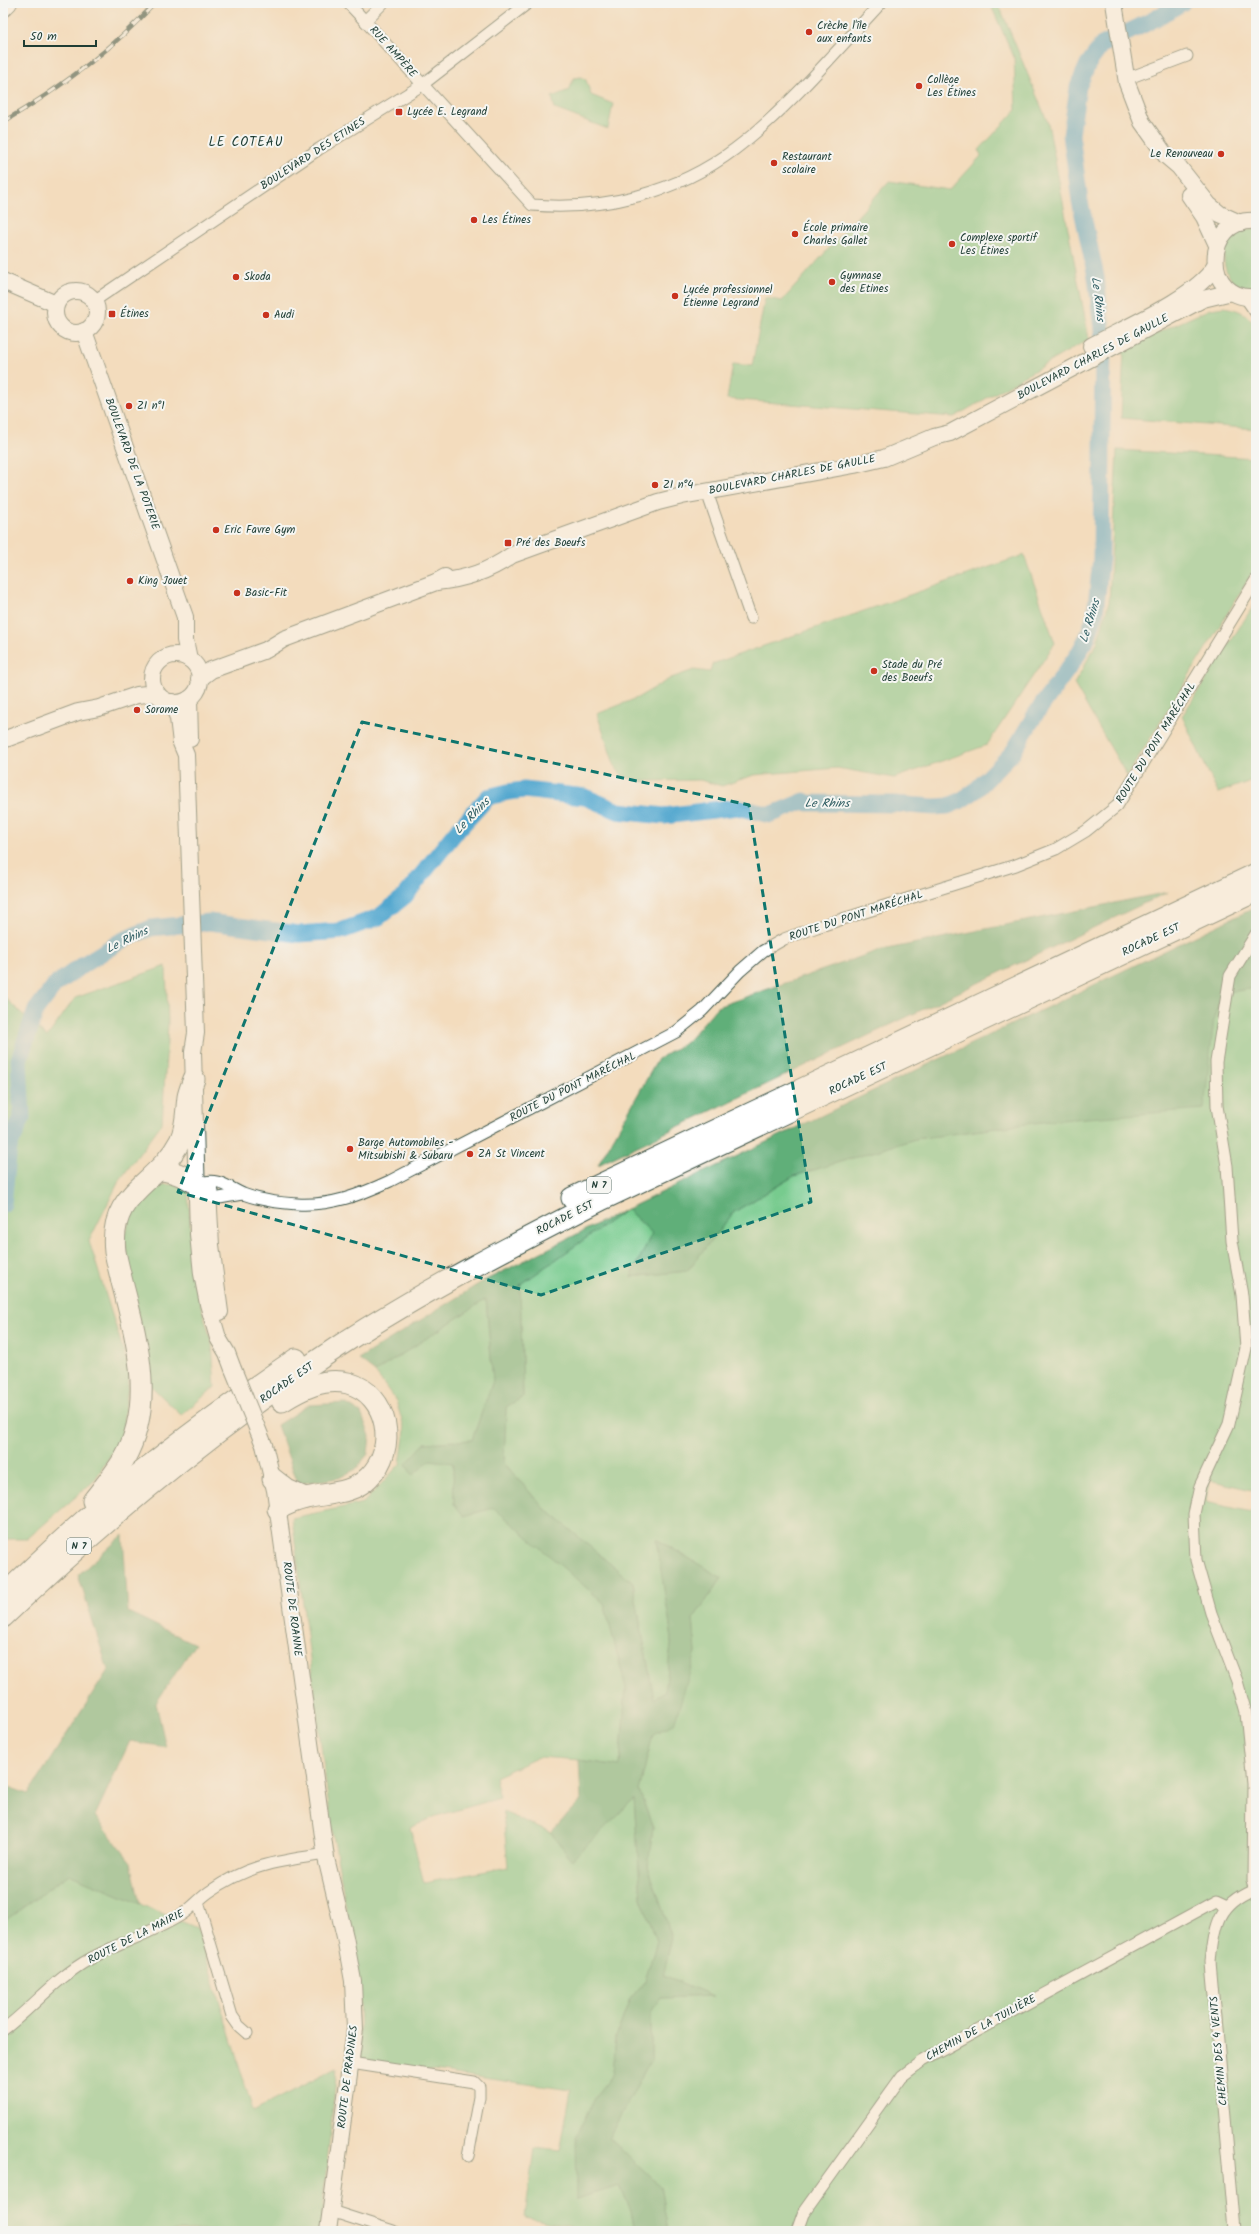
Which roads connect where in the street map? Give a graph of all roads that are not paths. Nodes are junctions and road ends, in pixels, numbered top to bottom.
1 (9, 3) edge
2 (348, 3) edge
3 (383, 3) edge
4 (528, 3) edge
5 (881, 3) edge
6 (1114, 3) edge
7 (3, 9) edge
8 (365, 21) junction
9 (1187, 56) dead end
10 (1126, 79) junction
11 (422, 85) junction
12 (1166, 156) junction
13 (1251, 221) edge
14 (1217, 245) junction
15 (1215, 266) junction
16 (3, 282) edge
17 (1244, 295) edge
18 (94, 301) junction
19 (56, 304) junction
20 (1256, 313) edge
21 (1133, 330) junction
22 (84, 331) junction
23 (709, 491) junction
24 (1256, 580) edge
25 (178, 597) junction
26 (751, 618) dead end
27 (284, 639) junction
28 (169, 656) junction
29 (190, 660) junction
30 (152, 674) junction
31 (199, 679) junction
32 (157, 693) junction
33 (189, 698) junction
34 (172, 702) junction
35 (78, 712) junction
36 (3, 740) edge
37 (186, 755) junction
38 (1256, 874) edge
39 (1256, 891) edge
40 (1256, 934) edge
41 (196, 1033) junction
42 (194, 1079) junction
43 (158, 1170) junction
44 (203, 1190) junction
45 (242, 1194) junction
46 (158, 1478) junction
47 (274, 1479) junction
48 (305, 1498) junction
49 (278, 1509) junction
50 (79, 1525) junction
51 (3, 1596) edge
52 (3, 1617) edge
53 (326, 1854) junction
54 (1255, 1891) edge
55 (198, 1902) junction
56 (1227, 1906) junction
57 (3, 2030) edge
58 (248, 2033) dead end
59 (351, 2064) junction
60 (468, 2156) dead end
61 (331, 2211) junction
62 (328, 2231) edge
63 (393, 2231) edge
64 (797, 2231) edge
65 (1235, 2231) edge

1 - 7 street
2 - 8 street
3 - 8 street, RUE AMPÈRE
4 - 11 street, BOULEVARD DES ETINES
5 - 11 street, RUE AMPÈRE
6 - 10 street
8 - 11 street, RUE AMPÈRE
9 - 10 street
10 - 12 street
11 - 18 street, BOULEVARD DES ETINES
12 - 13 street
12 - 14 street
13 - 14 street
14 - 15 street
15 - 17 street
15 - 21 street, BOULEVARD CHARLES DE GAULLE
16 - 19 street
17 - 20 street
17 - 21 street, BOULEVARD CHARLES DE GAULLE
18 - 19 street
18 - 22 street
19 - 22 street
21 - 23 street, BOULEVARD CHARLES DE GAULLE
22 - 25 street, BOULEVARD DE LA POTERIE
23 - 26 street
23 - 27 street, BOULEVARD CHARLES DE GAULLE
24 - 45 street, ROUTE DU PONT MARÉCHAL
25 - 28 street, BOULEVARD DE LA POTERIE
25 - 29 street, BOULEVARD DE LA POTERIE
27 - 29 street, BOULEVARD CHARLES DE GAULLE
27 - 31 street, BOULEVARD CHARLES DE GAULLE
28 - 29 street
28 - 30 street
29 - 31 street
30 - 32 street
30 - 35 street
31 - 33 street
32 - 34 street
32 - 35 street
33 - 34 street
33 - 37 street
34 - 37 street
35 - 36 street
37 - 41 street
38 - 50 highway, ROCADE EST / N 7
39 - 46 highway, ROCADE EST / N 7
40 - 54 street
41 - 42 street
41 - 44 street
42 - 43 highway
42 - 44 street
43 - 44 highway
43 - 50 highway
44 - 45 street, ROUTE DU PONT MARÉCHAL
44 - 45 street, ROUTE DU PONT MARÉCHAL
44 - 47 street, ROUTE DE ROANNE, bridge
46 - 48 highway
46 - 52 highway, ROCADE EST / N 7
47 - 48 highway
47 - 49 street, ROUTE DE ROANNE
48 - 49 highway
49 - 53 street, ROUTE DE ROANNE
50 - 51 highway, ROCADE EST / N 7
53 - 55 street, ROUTE DE LA MAIRIE
53 - 59 street, ROUTE DE PRADINES
54 - 56 street, CHEMIN DES 4 VENTS
55 - 57 street, ROUTE DE LA MAIRIE
55 - 58 street
56 - 64 street, CHEMIN DE LA TUILIÈRE
56 - 65 street, CHEMIN DES 4 VENTS
59 - 60 street
59 - 61 street, ROUTE DE PRADINES
61 - 62 street, ROUTE DE PRADINES
61 - 63 street

